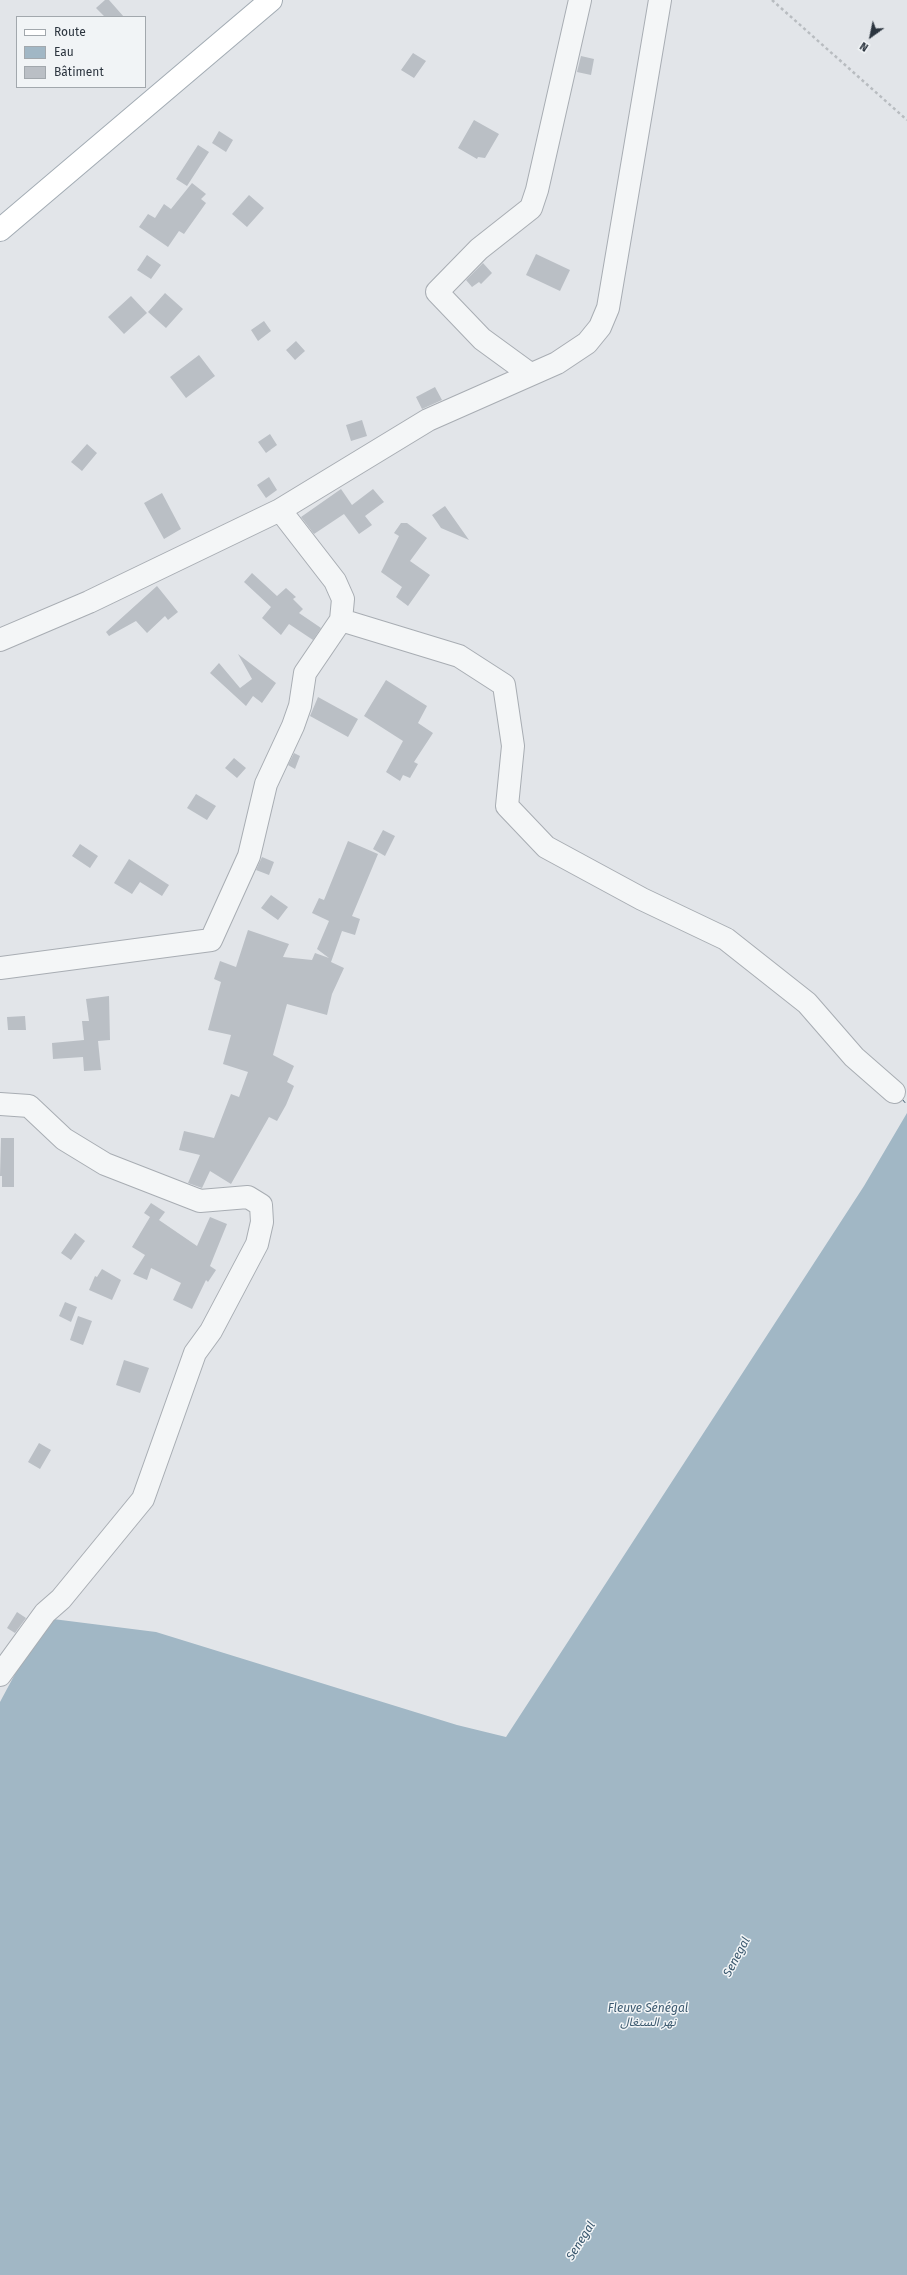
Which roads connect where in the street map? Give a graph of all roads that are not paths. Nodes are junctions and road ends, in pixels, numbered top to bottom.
1 (270, 0) edge
2 (580, 0) edge
3 (660, 0) edge
4 (0, 230) edge
5 (530, 374) junction
6 (280, 510) junction
7 (341, 620) junction
8 (0, 640) edge
9 (0, 968) edge
10 (894, 1092) dead end
11 (0, 1104) edge
12 (0, 1675) edge

1 - 4 main road
2 - 5 street
3 - 5 street
5 - 6 street
6 - 7 street
6 - 8 street
7 - 9 street
7 - 10 street
11 - 12 street

